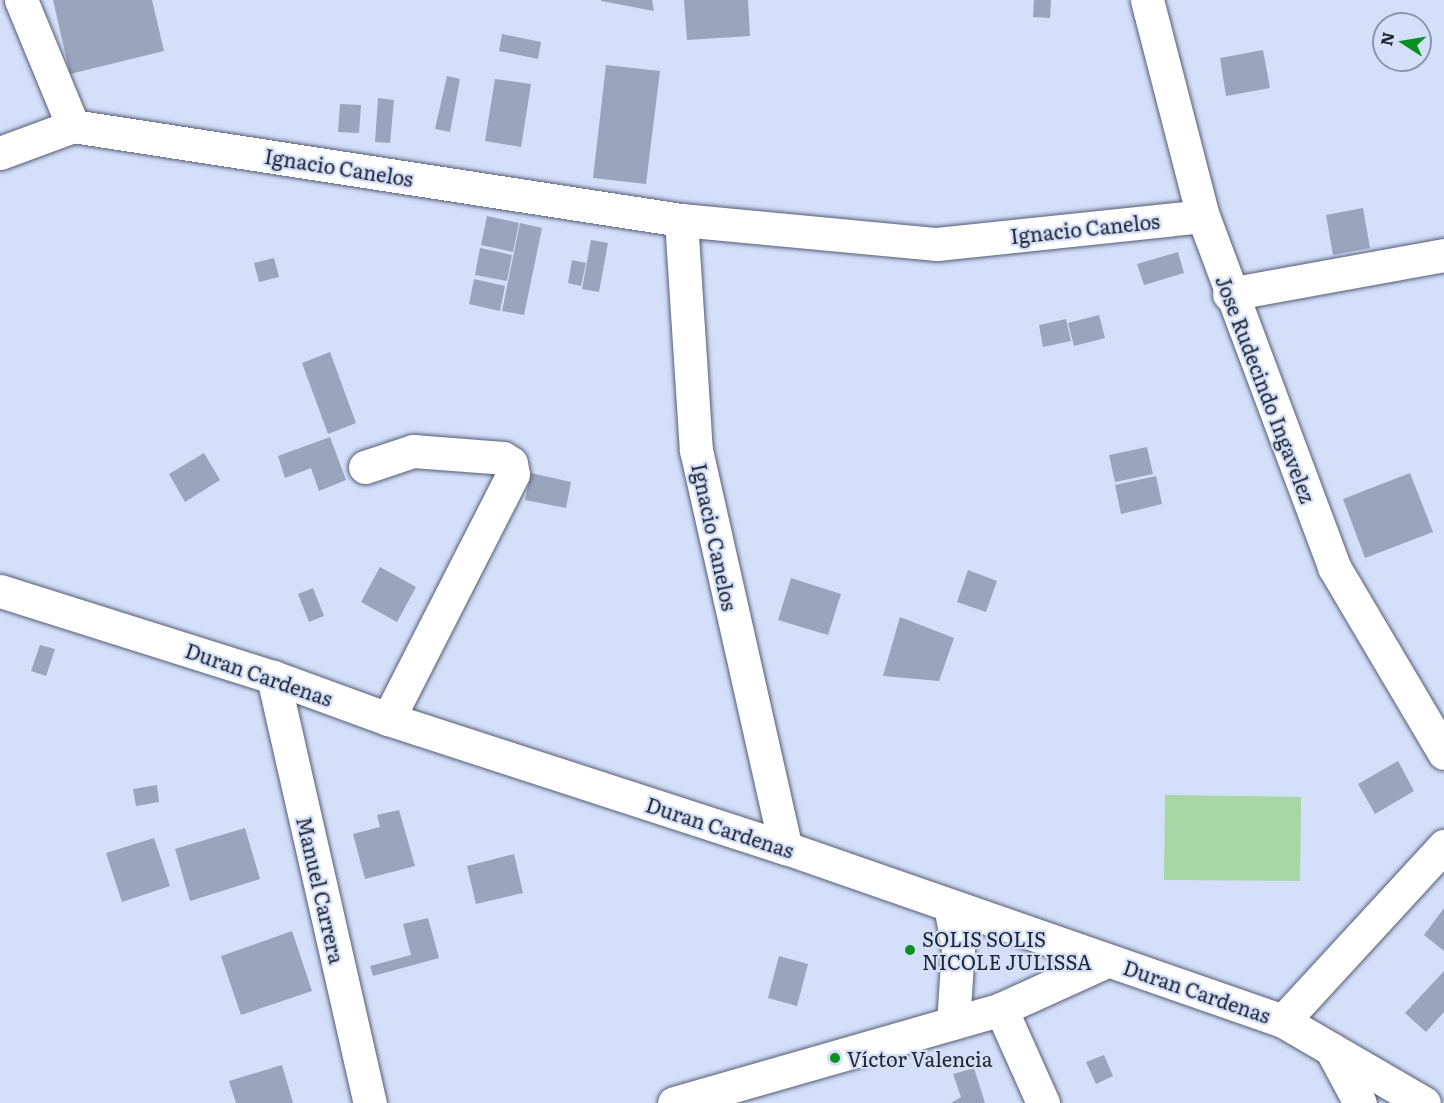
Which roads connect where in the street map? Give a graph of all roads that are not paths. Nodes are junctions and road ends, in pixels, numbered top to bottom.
1 (21, 0) edge
2 (1147, 0) edge
3 (73, 126) junction
4 (0, 153) edge
5 (1203, 216) junction
6 (681, 220) junction
7 (1444, 255) edge
8 (1229, 294) junction
9 (365, 467) dead end
10 (0, 591) edge
11 (273, 677) junction
12 (388, 719) junction
13 (1444, 753) edge
14 (1444, 846) edge
15 (786, 848) junction
16 (950, 906) junction
17 (1107, 961) junction
18 (1001, 1009) junction
19 (1283, 1021) junction
20 (953, 1023) junction
21 (1331, 1049) junction
22 (370, 1103) edge
23 (674, 1103) edge
24 (1043, 1103) edge
25 (1360, 1103) edge
26 (1424, 1103) edge

1 - 3 street
2 - 5 street, Jose Rudecindo Ingavelez
3 - 4 street, Ignacio Canelos
3 - 6 street, Ignacio Canelos
5 - 6 street, Ignacio Canelos
5 - 8 street, Jose Rudecindo Ingavelez
6 - 15 street, Ignacio Canelos
7 - 8 street
8 - 13 street, Jose Rudecindo Ingavelez
9 - 12 street
10 - 11 street, Duran Cardenas
11 - 12 street, Duran Cardenas
11 - 22 street, Manuel Carrera
12 - 15 street, Duran Cardenas
14 - 19 street
15 - 16 street, Duran Cardenas
16 - 17 street, Duran Cardenas
16 - 20 street
17 - 18 street
17 - 19 street, Duran Cardenas
18 - 20 street
18 - 24 street
19 - 21 street, Duran Cardenas
20 - 23 street
21 - 25 street
21 - 26 street, Duran Cardenas

